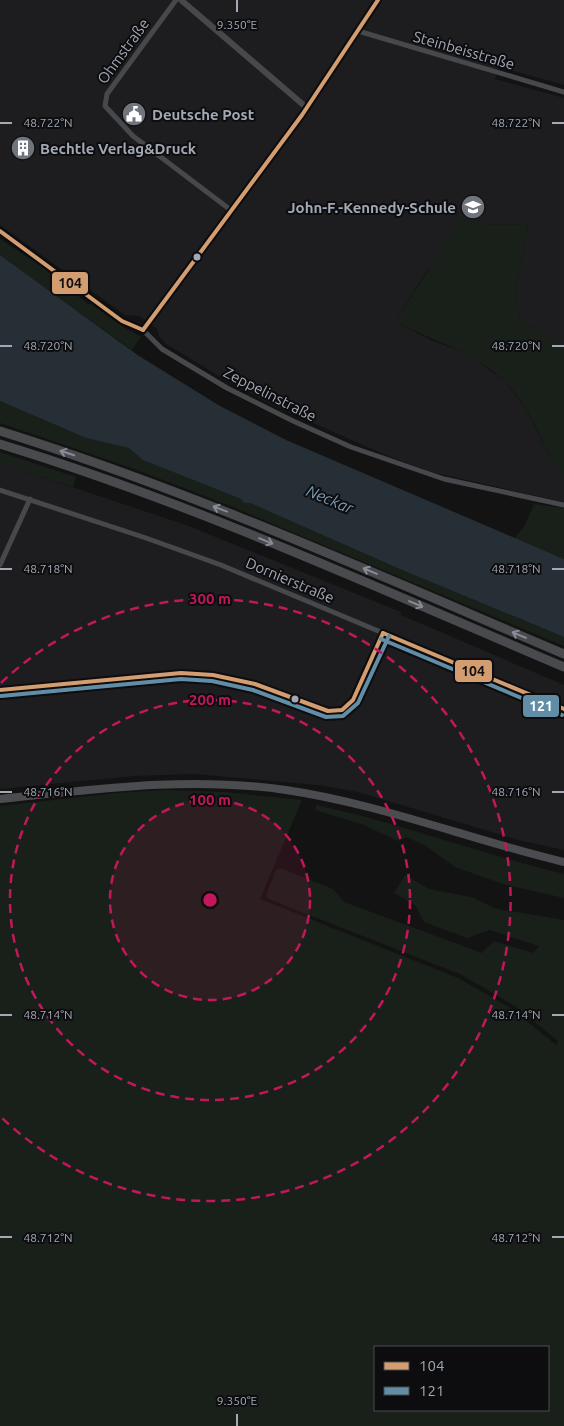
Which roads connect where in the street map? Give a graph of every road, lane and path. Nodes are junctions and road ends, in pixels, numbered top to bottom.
1 (176, 0) edge
2 (181, 0) edge
3 (378, 0) edge
4 (358, 31) junction
5 (564, 92) edge
6 (307, 108) junction
7 (232, 211) junction
8 (0, 231) edge
9 (143, 330) junction
10 (0, 431) edge
11 (0, 444) edge
12 (0, 490) edge
13 (30, 499) junction
14 (564, 505) edge
15 (0, 565) edge
16 (383, 633) junction
17 (564, 654) edge
18 (564, 667) edge
19 (0, 690) edge
20 (564, 709) edge
21 (0, 798) edge
22 (564, 862) edge

1 - 7 street, Ohmstraße
2 - 6 street
3 - 4 street
4 - 5 street, Steinbeisstraße
4 - 6 street
6 - 7 street
7 - 9 street
8 - 9 street, Zeppelinstraße
9 - 14 street, Zeppelinstraße
17 -> 10 highway
11 -> 18 highway
12 - 13 street, Dornierstraße
13 - 15 street
13 - 16 street, Dornierstraße
16 - 19 street
16 - 20 street, Dornierstraße
21 - 22 main road

